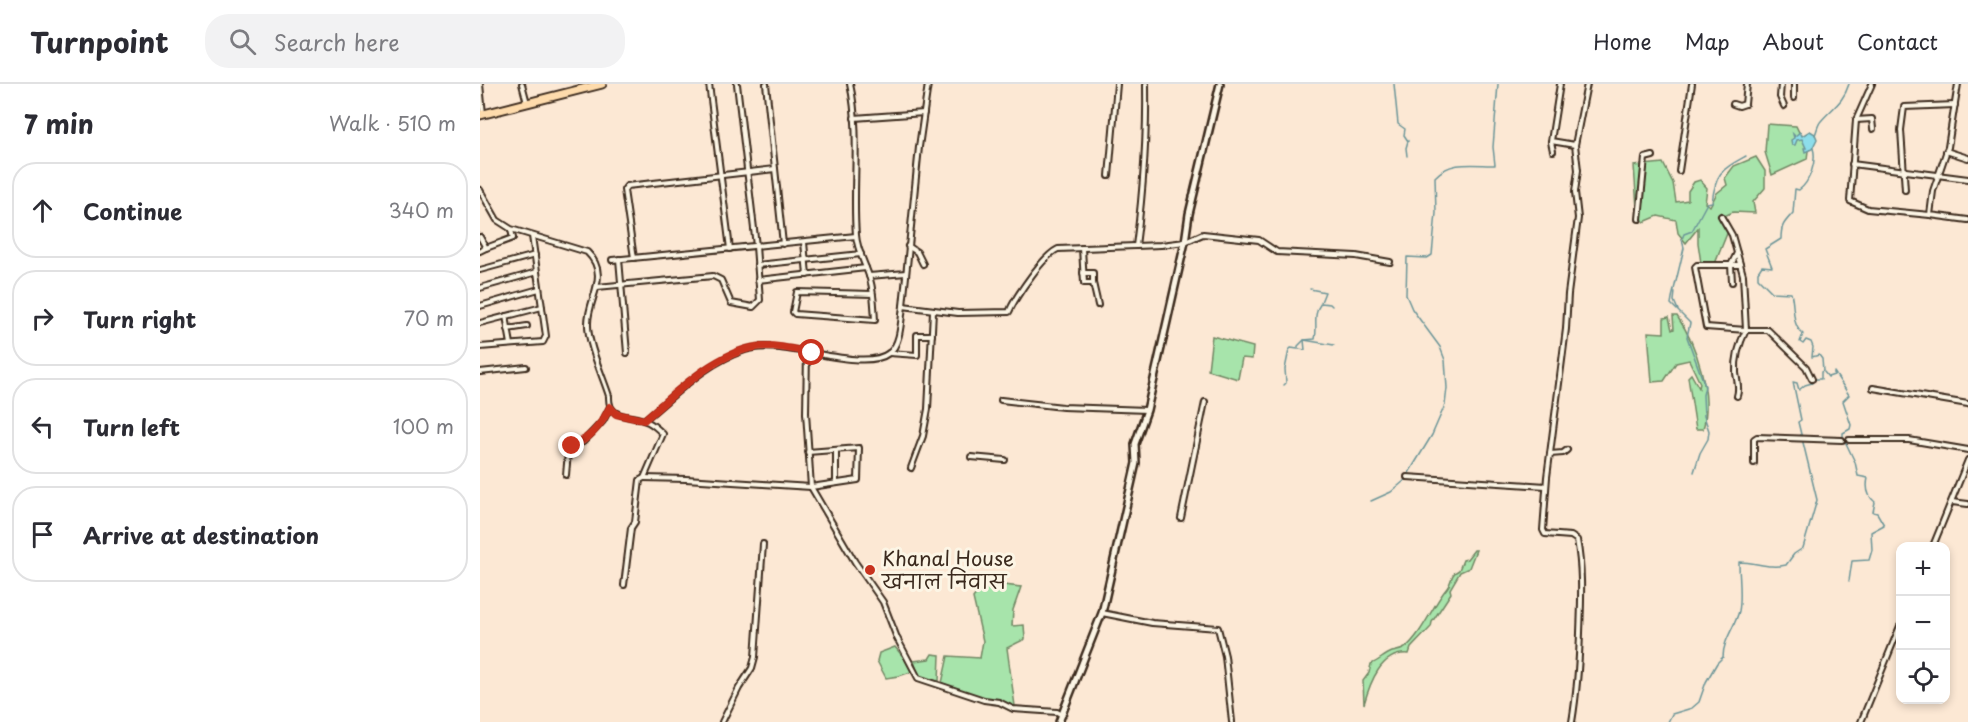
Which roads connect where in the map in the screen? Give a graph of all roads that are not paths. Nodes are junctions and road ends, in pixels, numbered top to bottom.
1 (480, 84) edge
2 (522, 84) edge
3 (602, 84) edge
4 (709, 84) edge
5 (737, 84) edge
6 (766, 84) edge
7 (849, 84) edge
8 (928, 84) edge
9 (1117, 84) edge
10 (1146, 84) edge
11 (1220, 84) edge
12 (1560, 84) edge
13 (1587, 84) edge
14 (1692, 84) edge
15 (1748, 84) edge
16 (1782, 84) edge
17 (1794, 84) edge
18 (1872, 84) edge
19 (1958, 84) edge
20 (1794, 98) dead end
21 (527, 103) junction
22 (1732, 104) dead end
23 (1955, 105) junction
24 (1784, 106) dead end
25 (924, 113) junction
26 (482, 114) edge
27 (854, 118) junction
28 (1856, 120) junction
29 (1873, 129) dead end
30 (1551, 141) junction
31 (1575, 146) junction
32 (1553, 151) dead end
33 (1946, 151) junction
34 (1653, 156) dead end
35 (1968, 158) edge
36 (1852, 164) junction
37 (775, 169) junction
38 (1904, 170) junction
39 (1679, 171) dead end
40 (748, 172) junction
41 (720, 175) junction
42 (1938, 175) junction
43 (1109, 176) dead end
44 (1968, 179) edge
45 (480, 190) edge
46 (1905, 190) dead end
47 (1930, 214) junction
48 (1721, 216) dead end
49 (1639, 219) dead end
50 (1968, 220) edge
51 (511, 229) junction
52 (532, 235) junction
53 (480, 237) edge
54 (856, 237) junction
55 (804, 242) junction
56 (1185, 242) junction
57 (783, 244) junction
58 (756, 246) junction
59 (908, 246) junction
60 (1136, 246) junction
61 (486, 248) junction
62 (1082, 248) junction
63 (730, 249) junction
64 (480, 251) edge
65 (1737, 253) junction
66 (861, 254) junction
67 (535, 255) junction
68 (634, 258) junction
69 (619, 259) junction
70 (612, 260) dead end
71 (805, 260) junction
72 (1390, 262) dead end
73 (923, 264) dead end
74 (757, 265) junction
75 (1731, 265) junction
76 (1740, 265) junction
77 (866, 268) junction
78 (480, 270) edge
79 (537, 272) junction
80 (906, 273) junction
81 (1083, 273) junction
82 (807, 275) junction
83 (869, 276) junction
84 (758, 280) junction
85 (1732, 282) dead end
86 (1093, 283) junction
87 (621, 284) junction
88 (597, 287) junction
89 (480, 288) edge
90 (539, 290) junction
91 (873, 294) junction
92 (1098, 304) dead end
93 (480, 306) edge
94 (903, 306) junction
95 (542, 307) junction
96 (933, 311) junction
97 (506, 316) junction
98 (480, 323) edge
99 (527, 326) dead end
100 (508, 329) junction
101 (1746, 330) junction
102 (932, 336) junction
103 (511, 344) junction
104 (480, 347) edge
105 (807, 352) junction
106 (627, 353) dead end
107 (890, 353) junction
108 (526, 367) dead end
109 (480, 372) edge
110 (1812, 379) dead end
111 (1873, 388) dead end
112 (1737, 396) dead end
113 (1001, 400) dead end
114 (1205, 402) dead end
115 (1968, 404) edge
116 (610, 407) junction
117 (1148, 410) junction
118 (644, 420) junction
119 (1842, 440) dead end
120 (1849, 440) dead end
121 (836, 450) junction
122 (1567, 450) dead end
123 (1968, 450) edge
124 (808, 452) junction
125 (1550, 454) junction
126 (971, 457) dead end
127 (1005, 460) dead end
128 (1968, 460) edge
129 (1754, 462) dead end
130 (911, 468) dead end
131 (566, 475) dead end
132 (1407, 477) dead end
133 (644, 478) junction
134 (836, 483) junction
135 (1546, 486) junction
136 (811, 487) junction
137 (1952, 502) junction
138 (1968, 504) edge
139 (1181, 518) dead end
140 (1935, 542) edge
141 (763, 544) dead end
142 (624, 585) dead end
143 (1102, 613) junction
144 (1896, 636) edge
145 (1062, 715) junction
146 (722, 722) edge
147 (1059, 722) edge
148 (1232, 722) edge
149 (1572, 722) edge
150 (1861, 722) edge

1 - 26 street
2 - 21 street
3 - 21 highway
4 - 41 street
5 - 40 street
6 - 37 street
7 - 27 street
8 - 25 street
9 - 43 street
10 - 60 street
11 - 56 street
12 - 30 street
13 - 31 street
14 - 39 street
15 - 22 street
16 - 24 street
17 - 20 street
18 - 28 street
19 - 23 street
21 - 26 highway
23 - 33 street
23 - 38 street
25 - 27 street
25 - 59 street
27 - 54 street
28 - 29 street
28 - 36 street
30 - 31 street
30 - 32 street
31 - 125 street
33 - 35 street
33 - 42 street
34 - 49 street
36 - 38 street
36 - 47 street
37 - 40 street
37 - 57 street
38 - 42 street
38 - 46 street
40 - 41 street
40 - 58 street
41 - 63 street
41 - 68 street
42 - 44 street
42 - 47 street
45 - 51 street
47 - 50 street
48 - 65 street
51 - 52 street
51 - 61 street
52 - 67 street
52 - 88 street
53 - 61 street
54 - 55 street
54 - 66 street
55 - 57 street
55 - 71 street
56 - 60 street
56 - 72 street
56 - 117 street
57 - 58 street
58 - 63 street
58 - 74 street
59 - 73 street
59 - 80 street
60 - 62 street
61 - 64 street
62 - 81 street
62 - 96 street
63 - 68 street
65 - 75 street
65 - 76 street
66 - 71 street
66 - 77 street
67 - 78 street
67 - 79 street
68 - 69 street
69 - 70 street
69 - 87 street
71 - 74 street
71 - 82 street
74 - 84 street
75 - 76 street
75 - 85 street
75 - 101 street
76 - 101 street
77 - 82 street
77 - 83 street
79 - 89 street
79 - 90 street
80 - 83 street
80 - 94 street
81 - 86 street
81 - 86 street
82 - 84 street
83 - 91 street
84 - 87 street
86 - 92 street
87 - 88 street
87 - 106 street
88 - 116 street
90 - 93 street
90 - 95 street
91 - 91 street
94 - 96 street
94 - 107 street
95 - 97 street
95 - 103 street
96 - 102 street
97 - 98 street
97 - 100 street
99 - 100 street
100 - 103 street
101 - 110 street
101 - 112 street
102 - 107 street
102 - 130 street
103 - 104 street
105 - 107 street
105 - 118 street
105 - 124 street
108 - 109 street
111 - 115 street
113 - 117 street
114 - 139 street
116 - 118 street
116 - 131 street
117 - 143 street
118 - 133 street
119 - 129 street
120 - 123 street
121 - 124 street
121 - 134 street
121 - 134 street
122 - 125 street
124 - 136 street
125 - 135 street
126 - 127 street
128 - 137 street
132 - 135 street
133 - 136 street
133 - 142 street
134 - 136 street
135 - 149 street
136 - 145 street
137 - 138 street
137 - 140 street
141 - 146 street
143 - 145 street
143 - 148 street
144 - 150 street
145 - 147 street

